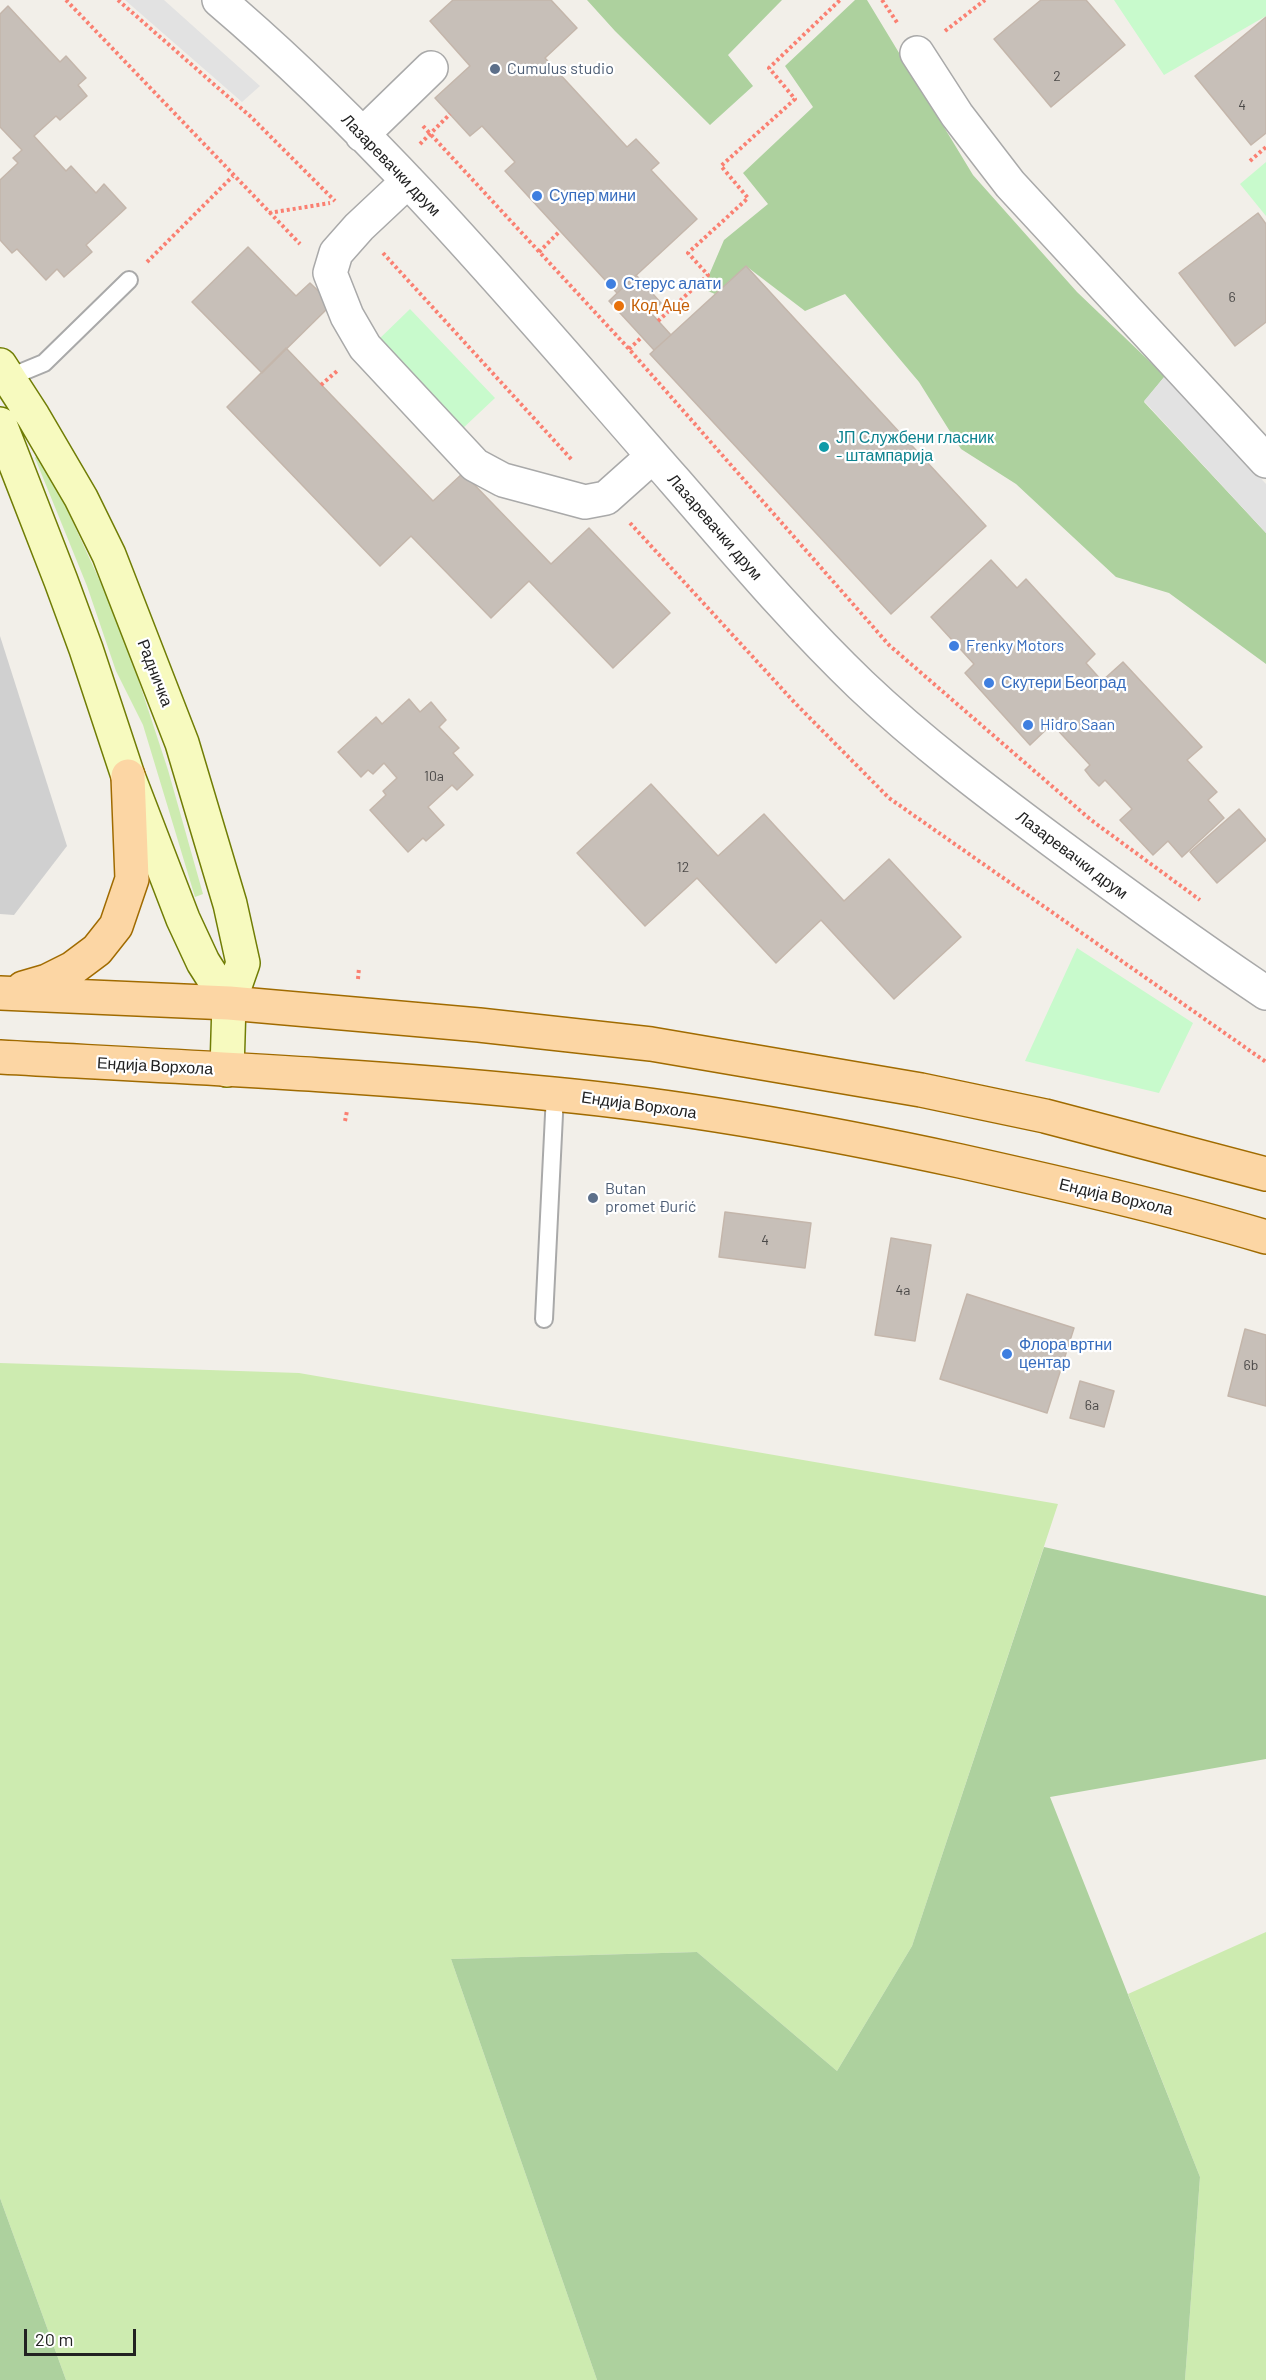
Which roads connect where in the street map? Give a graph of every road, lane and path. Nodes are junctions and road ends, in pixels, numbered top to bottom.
1 (66, 0) edge
2 (118, 0) edge
3 (219, 0) edge
4 (840, 0) edge
5 (985, 0) edge
6 (917, 52) joint
7 (431, 68) dead end
8 (398, 99) junction
9 (450, 114) dead end
10 (430, 134) junction
11 (362, 135) junction
12 (1266, 147) edge
13 (1250, 161) dead end
14 (233, 176) junction
15 (408, 181) junction
16 (269, 213) junction
17 (359, 227) junction
18 (560, 231) dead end
19 (538, 252) junction
20 (330, 273) junction
21 (129, 280) joint
22 (658, 321) dead end
23 (642, 336) dead end
24 (629, 349) junction
25 (5, 371) edge
26 (0, 424) edge
27 (653, 456) junction
28 (1266, 461) edge
29 (606, 498) junction
30 (128, 776) junction
31 (1202, 901) dead end
32 (1266, 993) edge
33 (2, 994) edge
34 (230, 1003) junction
35 (0, 1057) edge
36 (1266, 1062) edge
37 (227, 1070) junction
38 (555, 1094) junction
39 (1266, 1174) edge
40 (1266, 1237) edge
41 (544, 1319) dead end

1 - 14 path
2 - 16 path
3 - 11 street, Лазаревачки друм
4 - 22 path
5 - 6 path
6 - 28 street
7 - 8 street
8 - 10 path
8 - 11 street
9 - 10 path
10 - 19 path
11 - 15 street, Лазаревачки друм
12 - 13 path
14 - 16 path
14 - 21 path
15 - 17 street
15 - 27 street, Лазаревачки друм
16 - 20 path
17 - 20 street
17 - 29 path
18 - 19 path
19 - 24 path
20 - 29 street
21 - 25 lane
23 - 24 path
24 - 31 path
25 - 34 street, Радничка
26 - 30 street
27 - 29 street
27 - 32 street, Лазаревачки друм
29 - 36 path
30 - 33 main road
30 - 34 street
33 - 34 main road
34 - 37 street, Радничка
34 - 39 main road
35 - 37 main road, Ендија Ворхола
37 - 38 main road, Ендија Ворхола
38 - 40 main road, Ендија Ворхола
38 - 41 lane

